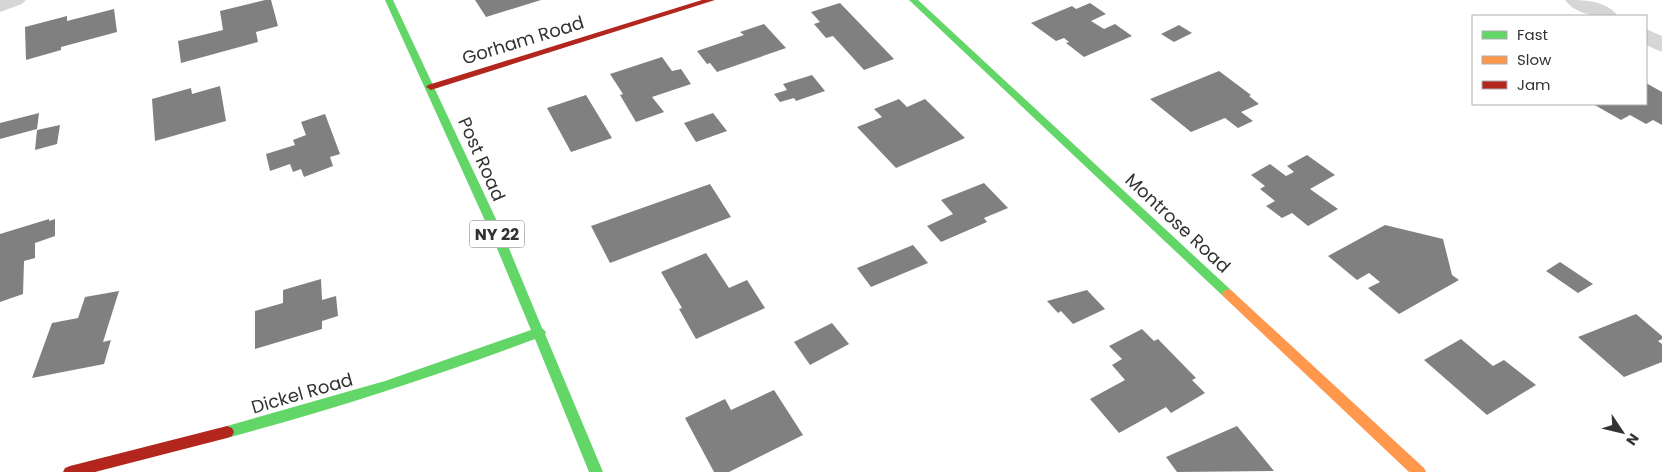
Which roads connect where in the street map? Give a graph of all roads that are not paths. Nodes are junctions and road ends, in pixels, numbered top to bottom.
1 (15, 0) edge
2 (389, 0) edge
3 (711, 0) edge
4 (913, 0) edge
5 (1576, 0) edge
6 (0, 6) edge
7 (1605, 15) edge
8 (1647, 37) edge
9 (1662, 45) edge
10 (431, 87) junction
11 (540, 332) junction
12 (70, 472) edge
13 (596, 472) edge
14 (1419, 472) edge

1 - 6 street
2 - 10 street, Post Road / NY 22
3 - 10 street, Gorham Road
4 - 14 street, Montrose Road
5 - 7 street
8 - 9 street
10 - 11 street, Post Road / NY 22
11 - 12 street, Dickel Road
11 - 13 street, Post Road / NY 22

